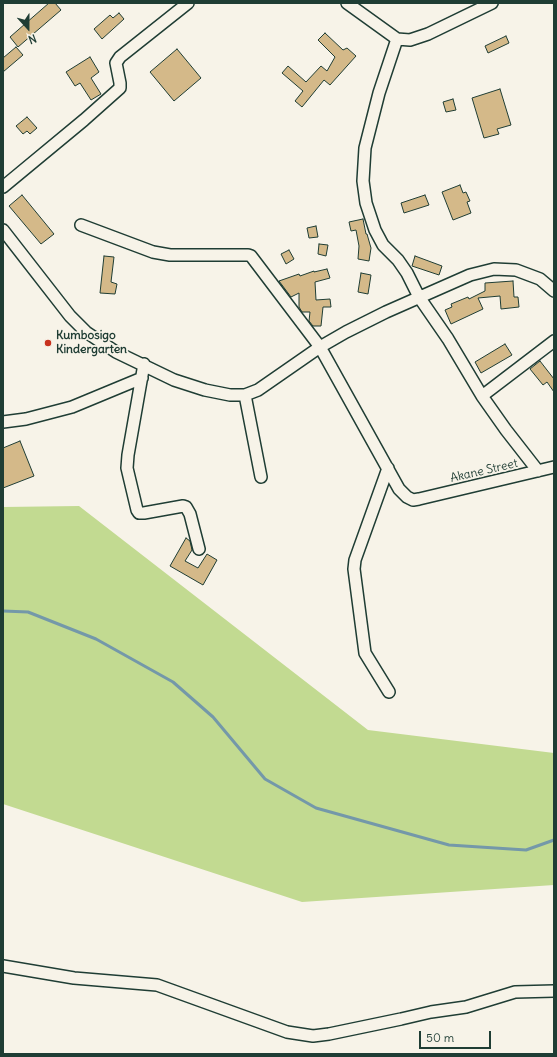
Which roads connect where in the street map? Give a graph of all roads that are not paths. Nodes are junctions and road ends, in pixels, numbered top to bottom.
1 (188, 3) edge
2 (347, 3) edge
3 (492, 3) edge
4 (397, 39) junction
5 (3, 187) edge
6 (81, 225) dead end
7 (3, 230) edge
8 (554, 291) edge
9 (419, 297) junction
10 (554, 341) edge
11 (320, 347) junction
12 (144, 364) junction
13 (142, 378) junction
14 (245, 395) junction
15 (482, 396) junction
16 (3, 422) edge
17 (554, 467) edge
18 (388, 468) junction
19 (538, 471) junction
20 (261, 477) dead end
21 (199, 549) dead end
22 (389, 692) dead end
23 (3, 966) edge
24 (554, 991) edge

1 - 5 street
2 - 4 street
3 - 4 street
4 - 9 street
6 - 11 street
7 - 12 street
8 - 9 street
9 - 11 street
9 - 15 street
10 - 15 street
11 - 14 street
11 - 18 street
12 - 13 street
12 - 14 street
13 - 16 street
13 - 21 street
14 - 20 street
15 - 19 street
17 - 19 street, Akane Street
18 - 19 street, Akane Street
18 - 22 street
23 - 24 street

